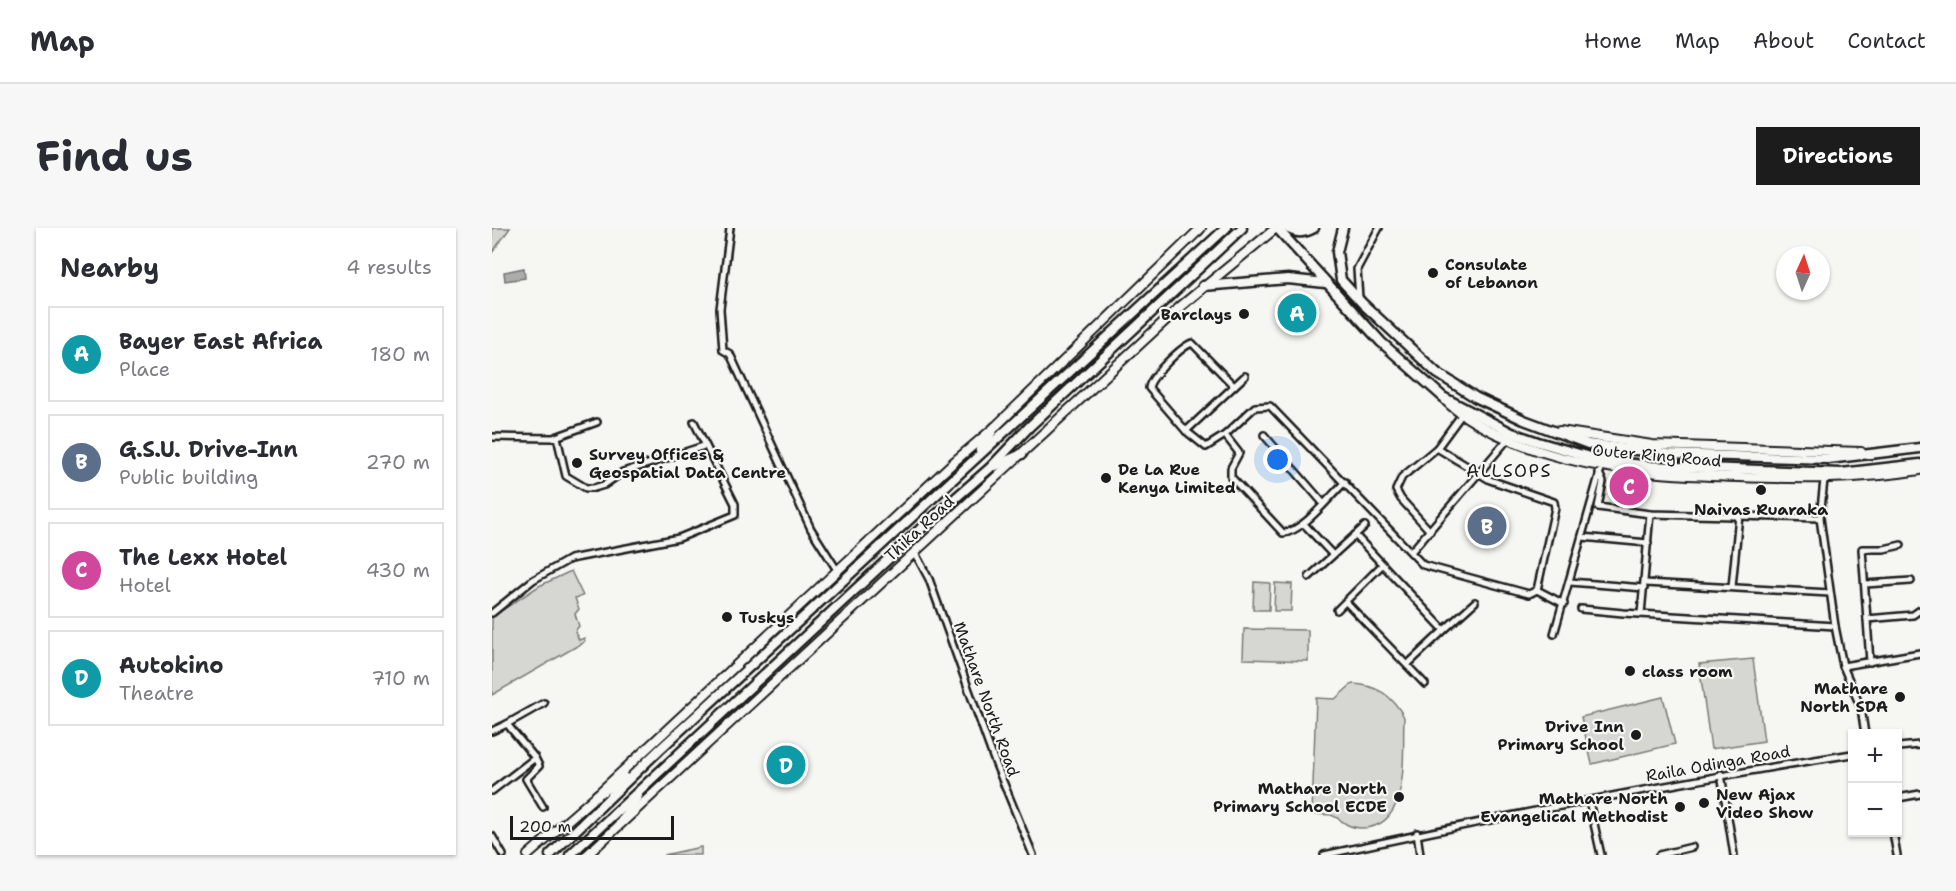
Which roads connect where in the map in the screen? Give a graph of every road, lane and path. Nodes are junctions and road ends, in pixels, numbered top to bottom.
1 (730, 228) edge
2 (1226, 228) edge
3 (1242, 228) edge
4 (1314, 228) edge
5 (1343, 228) edge
6 (1379, 228) edge
7 (1199, 229) edge
8 (1283, 230) edge
9 (1325, 283) junction
10 (1203, 286) junction
11 (1359, 299) junction
12 (1245, 376) dead end
13 (1234, 386) junction
14 (1443, 397) junction
15 (1462, 414) junction
16 (694, 422) dead end
17 (597, 423) dead end
18 (995, 427) junction
19 (1186, 431) junction
20 (1225, 435) junction
21 (1263, 435) dead end
22 (492, 437) edge
23 (557, 437) junction
24 (1508, 439) junction
25 (704, 446) junction
26 (1920, 446) edge
27 (1437, 448) junction
28 (1022, 454) junction
29 (977, 456) junction
30 (1920, 464) edge
31 (990, 468) junction
32 (1600, 470) junction
33 (1920, 470) edge
34 (1479, 474) junction
35 (1824, 480) junction
36 (1345, 482) junction
37 (1323, 503) junction
38 (1650, 514) junction
39 (1739, 514) junction
40 (1820, 518) junction
41 (1304, 524) junction
42 (1365, 526) dead end
43 (1430, 531) junction
44 (1355, 535) junction
45 (1582, 537) junction
46 (1648, 543) junction
47 (1901, 545) dead end
48 (1411, 552) junction
49 (915, 553) junction
50 (1332, 554) junction
51 (1382, 565) junction
52 (837, 570) junction
53 (1309, 578) dead end
54 (1911, 581) dead end
55 (1570, 582) junction
56 (1865, 584) junction
57 (1645, 586) junction
58 (1732, 587) junction
59 (1537, 590) junction
60 (1830, 592) junction
61 (1346, 602) junction
62 (1475, 602) dead end
63 (1564, 603) junction
64 (1581, 609) dead end
65 (1337, 610) dead end
66 (1920, 610) edge
67 (492, 613) edge
68 (1641, 614) junction
69 (1867, 619) junction
70 (1835, 626) junction
71 (1444, 630) junction
72 (1554, 634) dead end
73 (1920, 653) edge
74 (1870, 662) junction
75 (1407, 665) junction
76 (1843, 666) junction
77 (1425, 684) dead end
78 (544, 703) dead end
79 (507, 724) junction
80 (1864, 729) edge
81 (492, 731) edge
82 (1920, 745) edge
83 (1902, 747) edge
84 (1848, 755) edge
85 (535, 758) junction
86 (638, 770) junction
87 (1721, 774) junction
88 (644, 785) junction
89 (492, 791) edge
90 (1920, 794) edge
91 (597, 795) junction
92 (1902, 797) edge
93 (1589, 801) junction
94 (543, 807) dead end
95 (620, 823) junction
96 (1417, 833) junction
97 (492, 836) edge
98 (1894, 837) edge
99 (1692, 847) dead end
100 (503, 855) edge
101 (528, 855) edge
102 (550, 855) edge
103 (570, 855) edge
104 (587, 855) edge
105 (1033, 855) edge
106 (1324, 855) edge
107 (1420, 855) edge
108 (1601, 855) edge
109 (1659, 855) edge
110 (1734, 855) edge
111 (1897, 855) edge

1 - 52 street
2 - 29 main road, Thika Road
3 - 31 main road, Thika Road
4 - 8 main road
5 - 11 main road, Outer Ring Road
6 - 11 street
7 - 18 main road, Thika Road
8 - 9 main road, Outer Ring Road
8 - 10 main road, Thika Road
9 - 10 main road
9 - 14 main road, Outer Ring Road
10 - 28 main road, Thika Road
11 - 26 main road, Outer Ring Road
12 - 13 street
13 - 19 street
13 - 19 street
14 - 15 main road, Outer Ring Road
14 - 30 main road, Outer Ring Road
15 - 24 main road, Outer Ring Road
15 - 27 street
16 - 25 street
17 - 23 street
18 - 29 main road
18 - 52 main road, Thika Road
19 - 20 street
20 - 36 street
20 - 41 street
21 - 37 street
22 - 23 street
23 - 25 street
24 - 32 main road, Outer Ring Road
24 - 34 street
25 - 67 street
27 - 34 street
27 - 43 street
28 - 31 main road
28 - 49 main road, Thika Road
29 - 86 main road, Thika Road
31 - 88 main road, Thika Road
32 - 35 main road, Outer Ring Road
32 - 38 street
32 - 45 street
33 - 35 main road, Outer Ring Road
34 - 43 street
34 - 59 street
35 - 40 street
36 - 37 street
36 - 48 street
37 - 41 street
38 - 39 street
38 - 46 street
39 - 40 street
39 - 58 street
40 - 60 street
41 - 50 street
42 - 44 street
43 - 48 street
44 - 50 street
44 - 51 street
45 - 46 street
45 - 55 street
46 - 57 street
47 - 56 street
48 - 59 street
49 - 95 main road, Thika Road
49 - 105 street, Mathare North Road
50 - 53 street
51 - 61 street
51 - 71 street
52 - 91 main road, Thika Road
54 - 56 street
55 - 57 street
55 - 63 street
56 - 69 street
57 - 58 street
57 - 68 street
58 - 60 street
59 - 63 street
60 - 70 street
61 - 65 street
61 - 75 street
62 - 71 street
63 - 72 street
64 - 68 street
66 - 69 street
68 - 70 street
69 - 74 street
70 - 76 street
71 - 75 street
73 - 74 street
74 - 76 street
75 - 77 street
76 - 80 street
78 - 79 street
79 - 81 street
79 - 85 street
82 - 83 street
84 - 87 street, Raila Odinga Road
85 - 89 street
85 - 94 street
86 - 91 main road
86 - 102 main road, Thika Road
87 - 93 street, Raila Odinga Road
87 - 110 street
88 - 95 main road
88 - 103 main road, Thika Road
90 - 92 street
91 - 101 main road, Thika Road
93 - 96 street, Raila Odinga Road
93 - 108 street
95 - 104 main road, Thika Road
96 - 106 street, Raila Odinga Road
96 - 107 street
97 - 100 street
98 - 111 street
99 - 109 street

